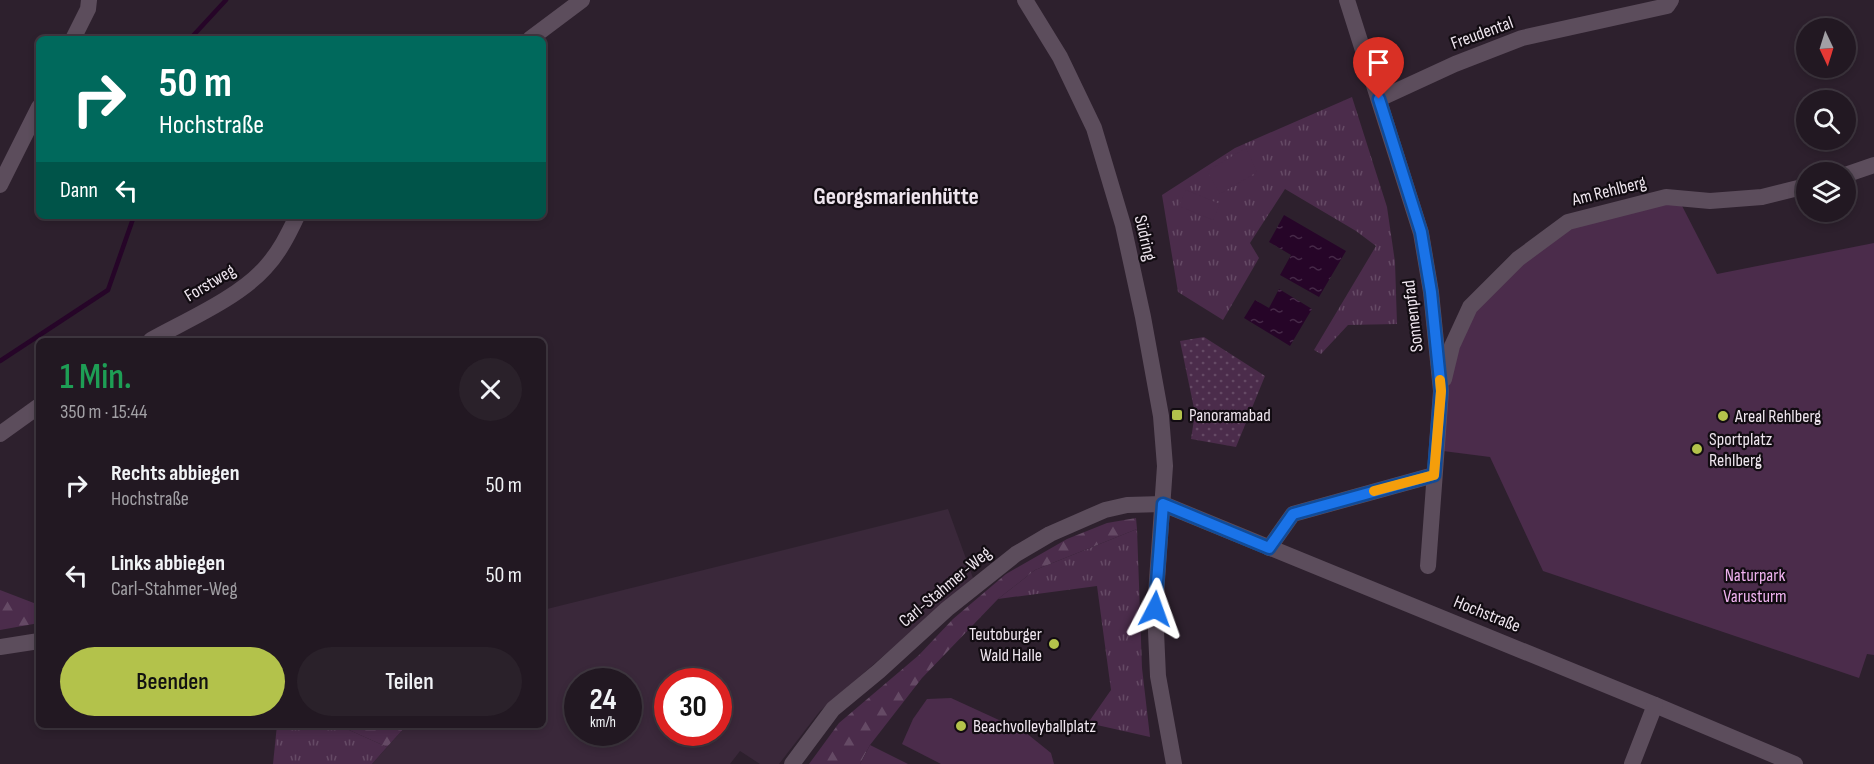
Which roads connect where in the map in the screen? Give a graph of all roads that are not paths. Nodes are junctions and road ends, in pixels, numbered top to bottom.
1 (90, 0) edge
2 (582, 0) edge
3 (1025, 0) edge
4 (1347, 0) edge
5 (1671, 0) edge
6 (74, 36) edge
7 (534, 36) edge
8 (1379, 99) junction
9 (36, 113) edge
10 (1874, 165) edge
11 (1856, 171) edge
12 (0, 185) edge
13 (1796, 188) edge
14 (296, 219) edge
15 (155, 338) edge
16 (1441, 391) junction
17 (36, 408) edge
18 (0, 434) edge
19 (1434, 475) junction
20 (1163, 504) junction
21 (1269, 548) junction
22 (1428, 566) dead end
23 (36, 641) edge
24 (0, 647) edge
25 (1655, 705) junction
26 (792, 764) edge
27 (1174, 764) edge
28 (1632, 764) edge
29 (1795, 764) edge

1 - 6 street
2 - 7 street
3 - 20 street, Südring
4 - 8 street, Sonnenpfad
5 - 8 street, Freudental
8 - 16 street, Sonnenpfad
9 - 12 street
10 - 11 street
13 - 16 street, Am Rehlberg
14 - 15 street, Forstweg
16 - 19 street, Sonnenpfad
17 - 18 street
19 - 21 street
19 - 22 street, Sonnenpfad
20 - 21 street, Hochstraße
20 - 26 street, Carl-Stahmer-Weg
20 - 27 street, Südring
21 - 25 street, Hochstraße
23 - 24 street
25 - 28 street
25 - 29 street, Hochstraße

